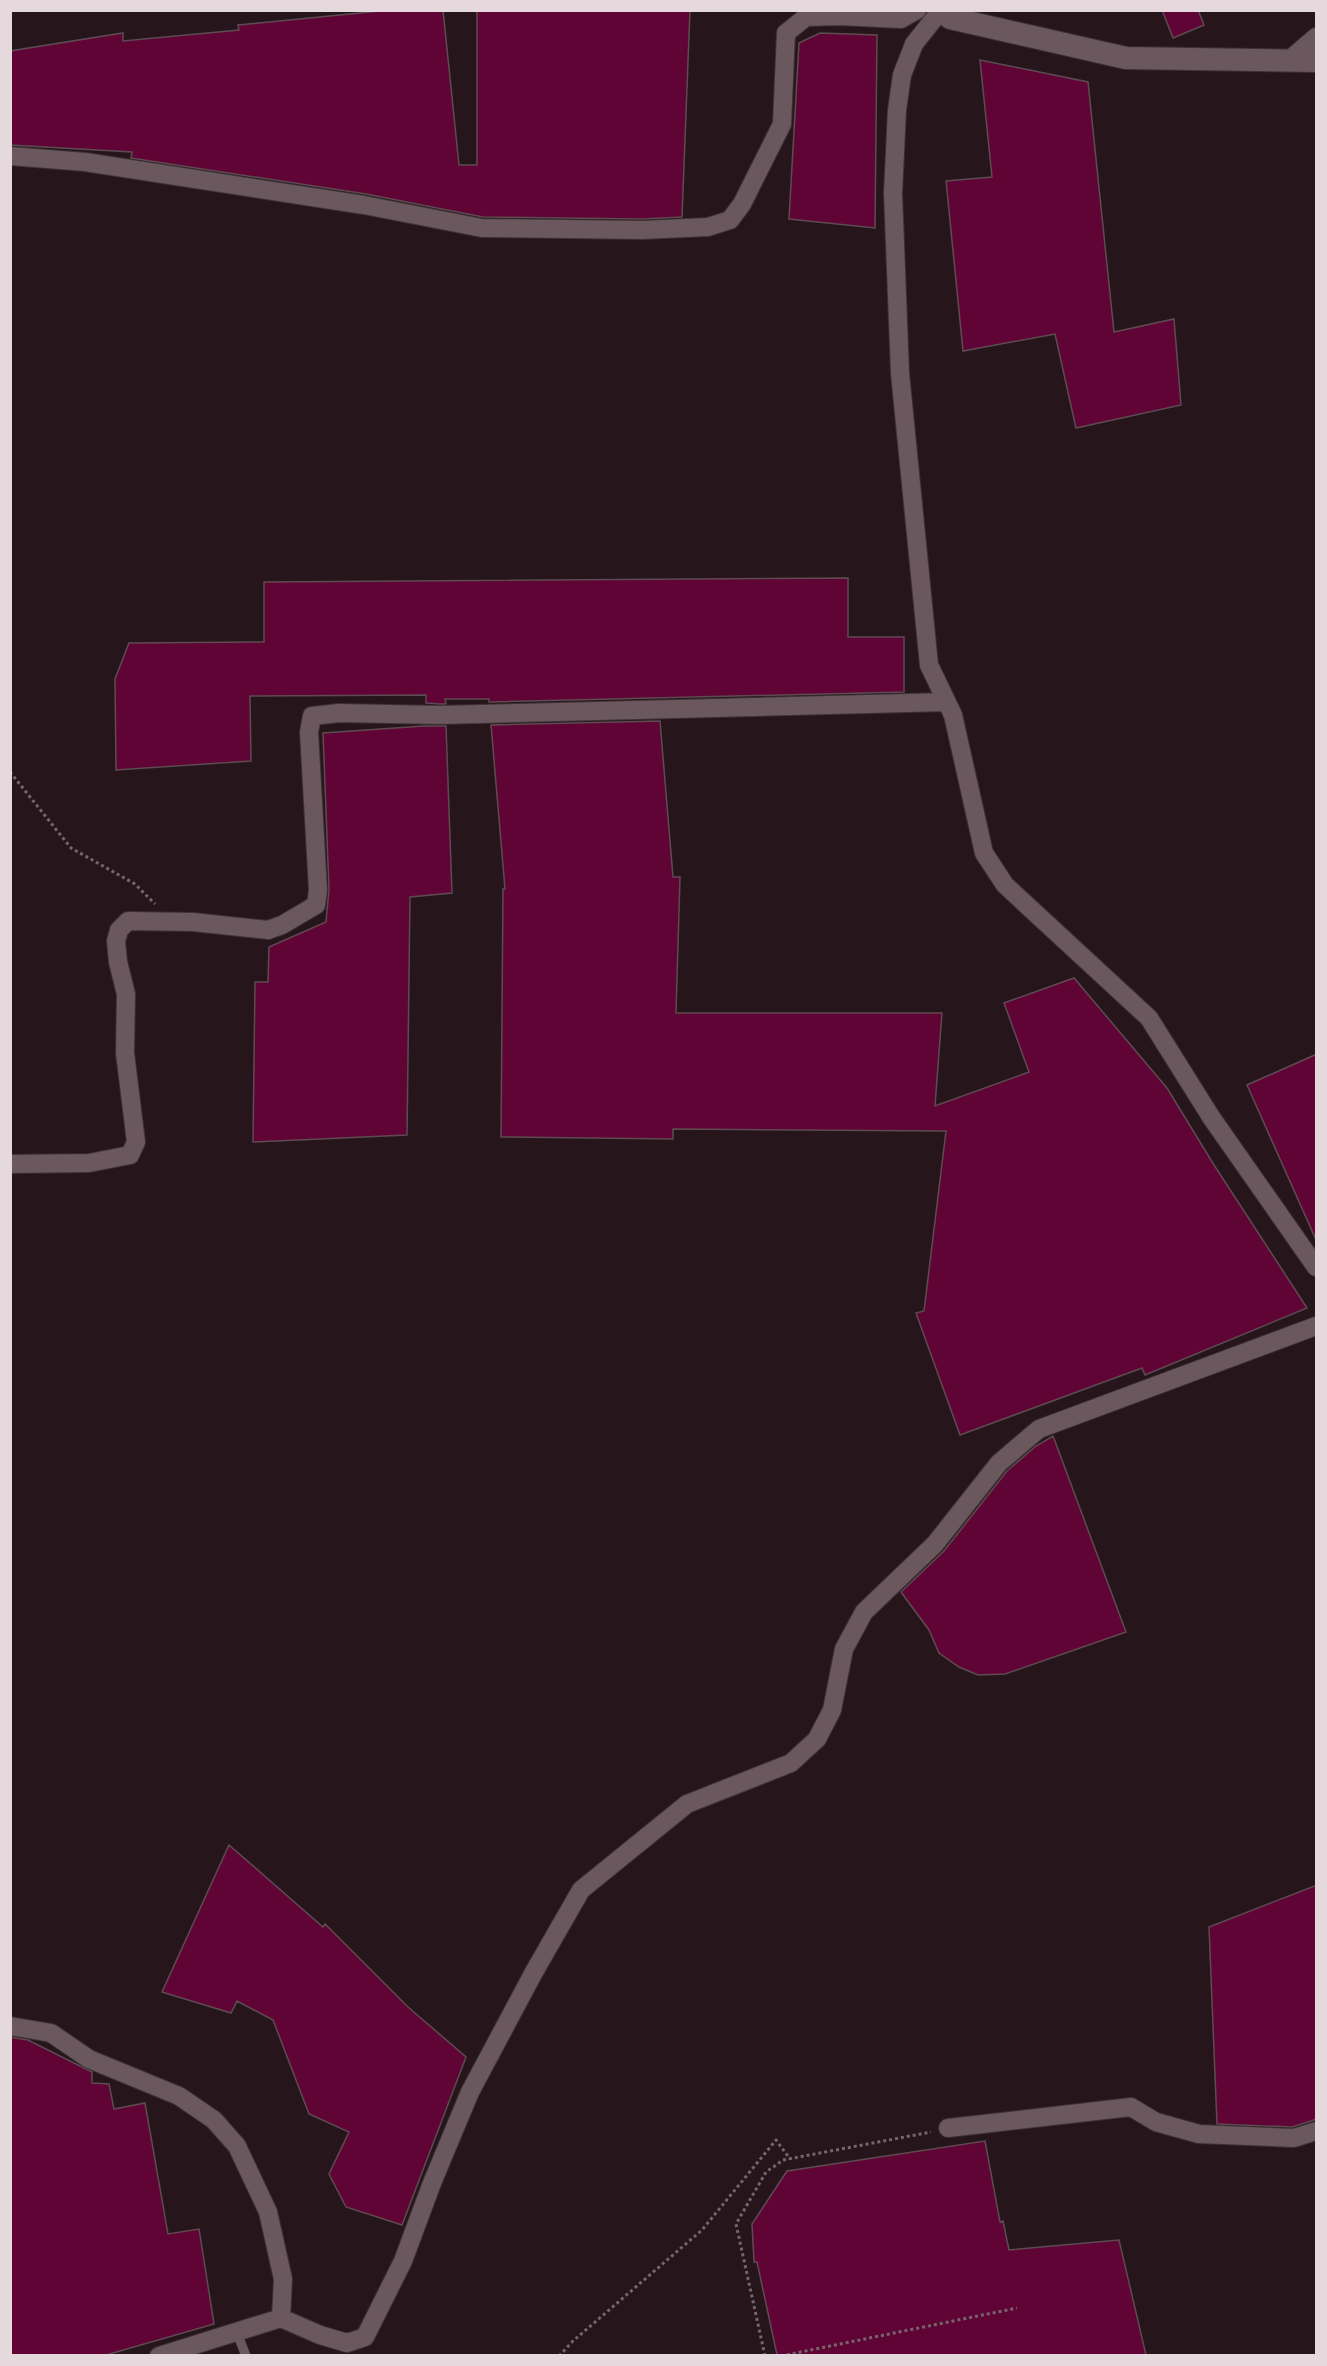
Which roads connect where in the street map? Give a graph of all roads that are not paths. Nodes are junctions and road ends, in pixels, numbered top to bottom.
1 (917, 10) edge
2 (941, 10) edge
3 (1317, 37) edge
4 (1289, 60) junction
5 (1317, 61) edge
6 (10, 156) edge
7 (946, 702) junction
8 (10, 1164) edge
9 (1317, 1267) edge
10 (1317, 1326) edge
11 (10, 2026) edge
12 (948, 2128) road end
13 (1317, 2131) edge
14 (281, 2318) junction
15 (237, 2333) junction
16 (159, 2355) edge
17 (246, 2355) edge

1 - 6 street
2 - 4 street
2 - 7 street
3 - 4 street
4 - 5 street
7 - 8 street
7 - 9 street
10 - 14 street
11 - 14 street
12 - 13 street
14 - 15 street
15 - 16 street
15 - 17 lane

